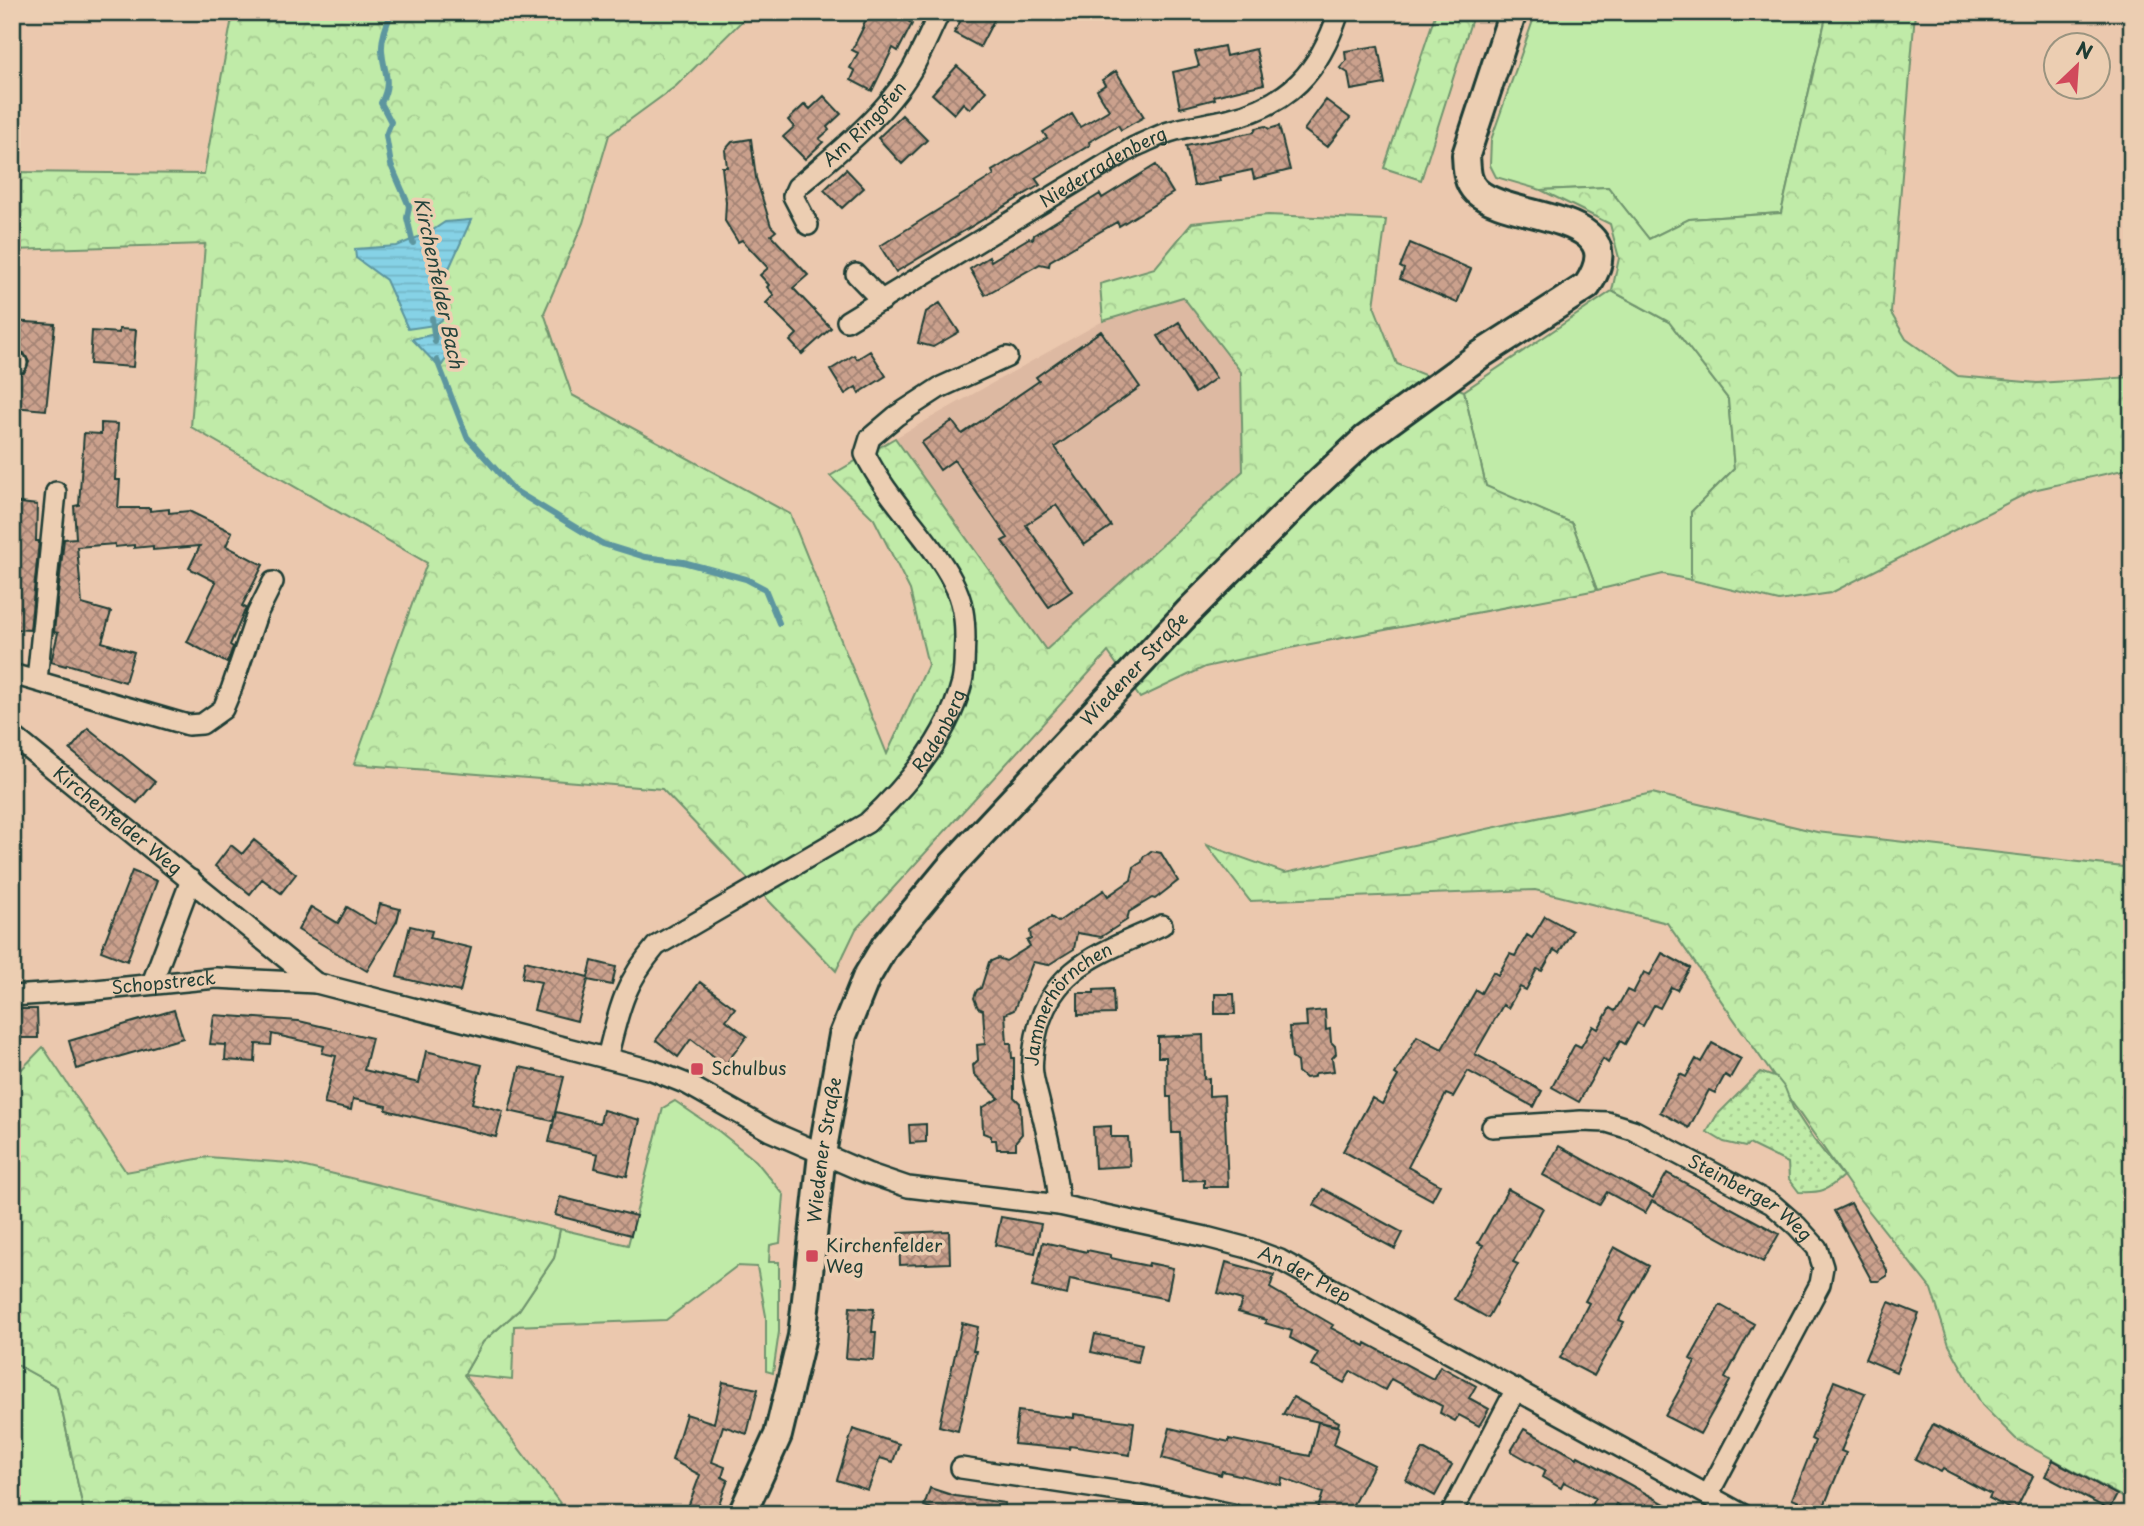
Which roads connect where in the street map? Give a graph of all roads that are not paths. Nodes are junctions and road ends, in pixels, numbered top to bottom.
1 (940, 12) edge
2 (1339, 12) edge
3 (1513, 12) edge
4 (808, 225) dead end
5 (856, 274) dead end
6 (882, 301) junction
7 (847, 321) dead end
8 (1007, 358) dead end
9 (56, 492) dead end
10 (274, 582) dead end
11 (12, 674) edge
12 (37, 680) junction
13 (12, 735) edge
14 (191, 880) junction
15 (1162, 925) dead end
16 (152, 983) junction
17 (316, 983) junction
18 (12, 996) edge
19 (607, 1058) junction
20 (1492, 1127) dead end
21 (822, 1154) junction
22 (1059, 1205) junction
23 (1516, 1389) junction
24 (961, 1468) dead end
25 (1708, 1495) junction
26 (742, 1514) edge
27 (1232, 1514) edge
28 (1451, 1514) edge
29 (1742, 1514) edge

1 - 4 street, Am Ringofen
2 - 6 street, Niederradenberg
3 - 21 main road, Wiedener Straße
5 - 6 street
6 - 7 street, Niederradenberg
8 - 19 street, Radenberg
9 - 12 street
10 - 12 street
11 - 12 street
13 - 14 street, Kirchenfelder Weg
14 - 16 street, Kirchenfelder Weg
14 - 17 street, Kirchenfelder Weg
15 - 22 street, Jammerhörnchen
16 - 17 street, Schopstreck
16 - 18 street, Schopstreck
17 - 19 street, Kirchenfelder Weg
19 - 21 street, Kirchenfelder Weg
20 - 25 street, Steinberger Weg
21 - 22 street, An der Piep
21 - 26 main road, Wiedener Straße
22 - 23 street, An der Piep
23 - 25 street, An der Piep
23 - 28 street
24 - 27 street
25 - 29 street, An der Piep

